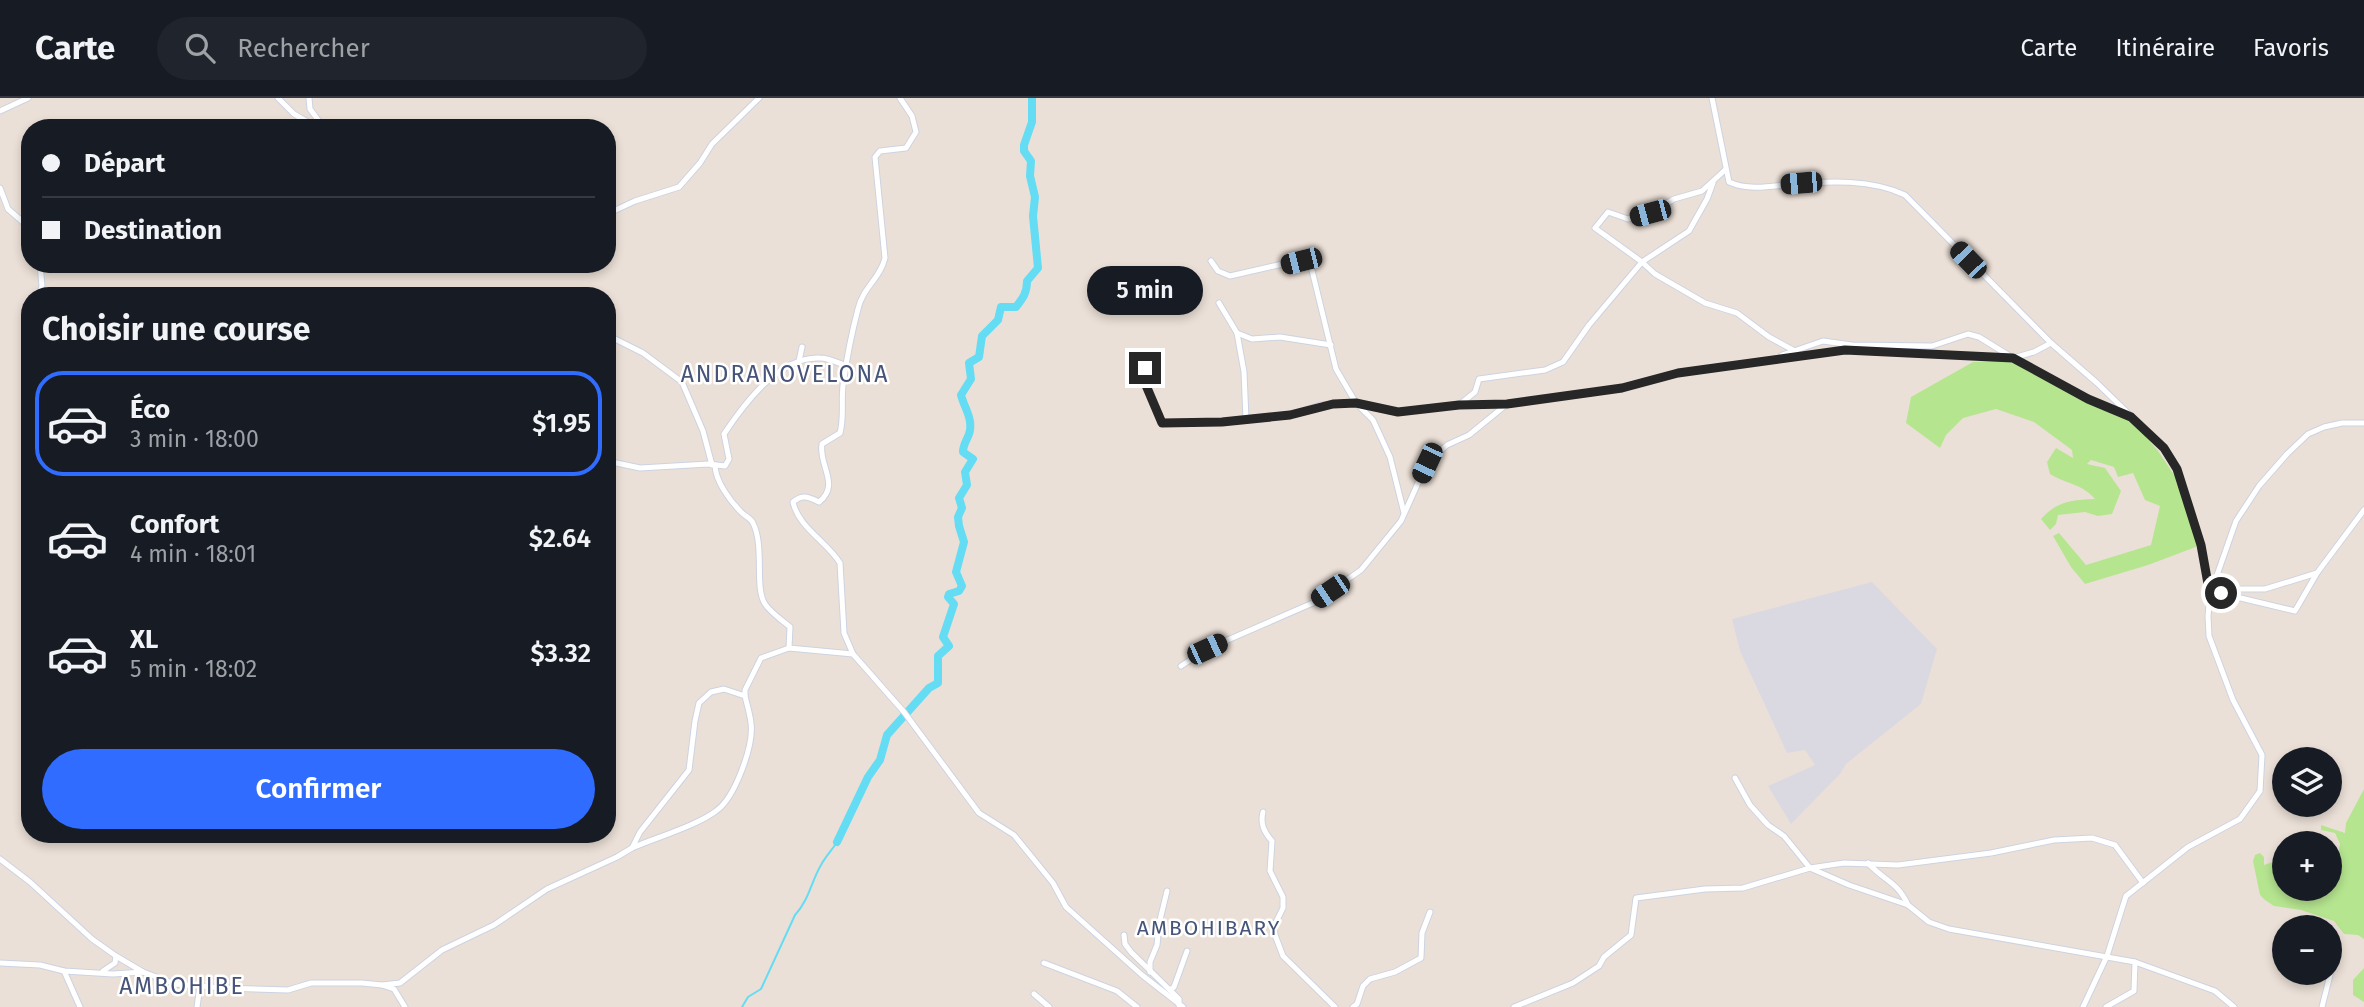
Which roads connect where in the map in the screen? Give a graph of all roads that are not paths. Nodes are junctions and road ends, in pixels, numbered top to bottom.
1 (28, 98) edge
2 (278, 98) edge
3 (309, 98) edge
4 (759, 98) edge
5 (900, 98) edge
6 (1713, 99) edge
7 (0, 111) edge
8 (303, 119) edge
9 (317, 119) edge
10 (1725, 170) junction
11 (1713, 182) junction
12 (0, 188) edge
13 (616, 210) edge
14 (21, 220) edge
15 (1211, 261) dead end
16 (1642, 262) junction
17 (1219, 303) dead end
18 (1237, 333) junction
19 (616, 340) edge
20 (2051, 343) junction
21 (1331, 345) junction
22 (802, 347) dead end
23 (1793, 350) junction
24 (1776, 358) junction
25 (2013, 358) junction
26 (799, 361) junction
27 (847, 366) junction
28 (1145, 368) dead end
29 (1356, 403) junction
30 (1507, 404) junction
31 (1459, 405) junction
32 (2131, 417) junction
33 (1246, 419) junction
34 (2364, 424) edge
35 (616, 463) edge
36 (713, 465) junction
37 (2364, 510) edge
38 (1404, 513) junction
39 (2317, 573) junction
40 (2221, 593) junction
41 (2210, 595) junction
42 (789, 648) junction
43 (853, 654) junction
44 (1181, 666) dead end
45 (745, 696) junction
46 (1735, 778) dead end
47 (1264, 812) dead end
48 (632, 848) junction
49 (0, 859) edge
50 (1868, 863) junction
51 (1810, 868) junction
52 (2143, 883) junction
53 (1167, 891) dead end
54 (1908, 905) junction
55 (1430, 912) dead end
56 (1124, 935) dead end
57 (1187, 951) dead end
58 (116, 956) junction
59 (2107, 956) junction
60 (2135, 962) junction
61 (0, 963) edge
62 (1044, 963) dead end
63 (64, 971) junction
64 (100, 972) junction
65 (143, 972) junction
66 (1150, 972) junction
67 (382, 985) junction
68 (2328, 985) edge
69 (200, 986) junction
70 (1170, 990) junction
71 (1034, 994) dead end
72 (1180, 1006) edge
73 (80, 1007) edge
74 (197, 1007) edge
75 (405, 1007) edge
76 (1049, 1007) edge
77 (1137, 1007) edge
78 (1189, 1007) edge
79 (1335, 1007) edge
80 (1353, 1007) edge
81 (1514, 1007) edge
82 (2082, 1007) edge
83 (2106, 1007) edge
84 (2234, 1007) edge
85 (2322, 1007) edge

1 - 7 street
2 - 8 street
3 - 9 street
4 - 13 street
5 - 27 street
6 - 10 street
10 - 11 street
10 - 20 street
11 - 16 street
11 - 16 street
12 - 14 street
15 - 21 street
16 - 23 street
16 - 31 street
17 - 18 street
18 - 21 street
18 - 33 street
19 - 36 street
20 - 25 street
20 - 32 street
21 - 29 street
22 - 26 street
23 - 24 street
23 - 25 street
24 - 25 street
24 - 30 street
25 - 32 street
26 - 27 street
26 - 36 street
27 - 43 street
28 - 33 street
29 - 31 street
29 - 33 street
29 - 38 street
30 - 31 street
30 - 38 street
32 - 41 street
34 - 41 street
35 - 36 street
36 - 42 street
37 - 39 street
38 - 44 street
39 - 40 street
39 - 40 street
40 - 41 street
41 - 52 street
42 - 43 street
42 - 45 street
43 - 72 street
45 - 48 street
45 - 48 street
46 - 51 street
47 - 79 street
48 - 67 street
49 - 58 street
50 - 51 street
50 - 52 street
50 - 54 street
51 - 54 street
51 - 81 street
52 - 59 street
53 - 66 street
54 - 59 street
55 - 80 street
56 - 66 street
57 - 70 street
58 - 64 street
58 - 65 street
59 - 60 street
59 - 82 street
60 - 83 street
60 - 84 street
61 - 63 street
62 - 77 street
63 - 64 street
63 - 73 street
64 - 65 street
65 - 69 street
66 - 70 street
67 - 69 street
67 - 75 street
68 - 85 street
69 - 74 street
70 - 72 street
71 - 76 street
72 - 78 street

